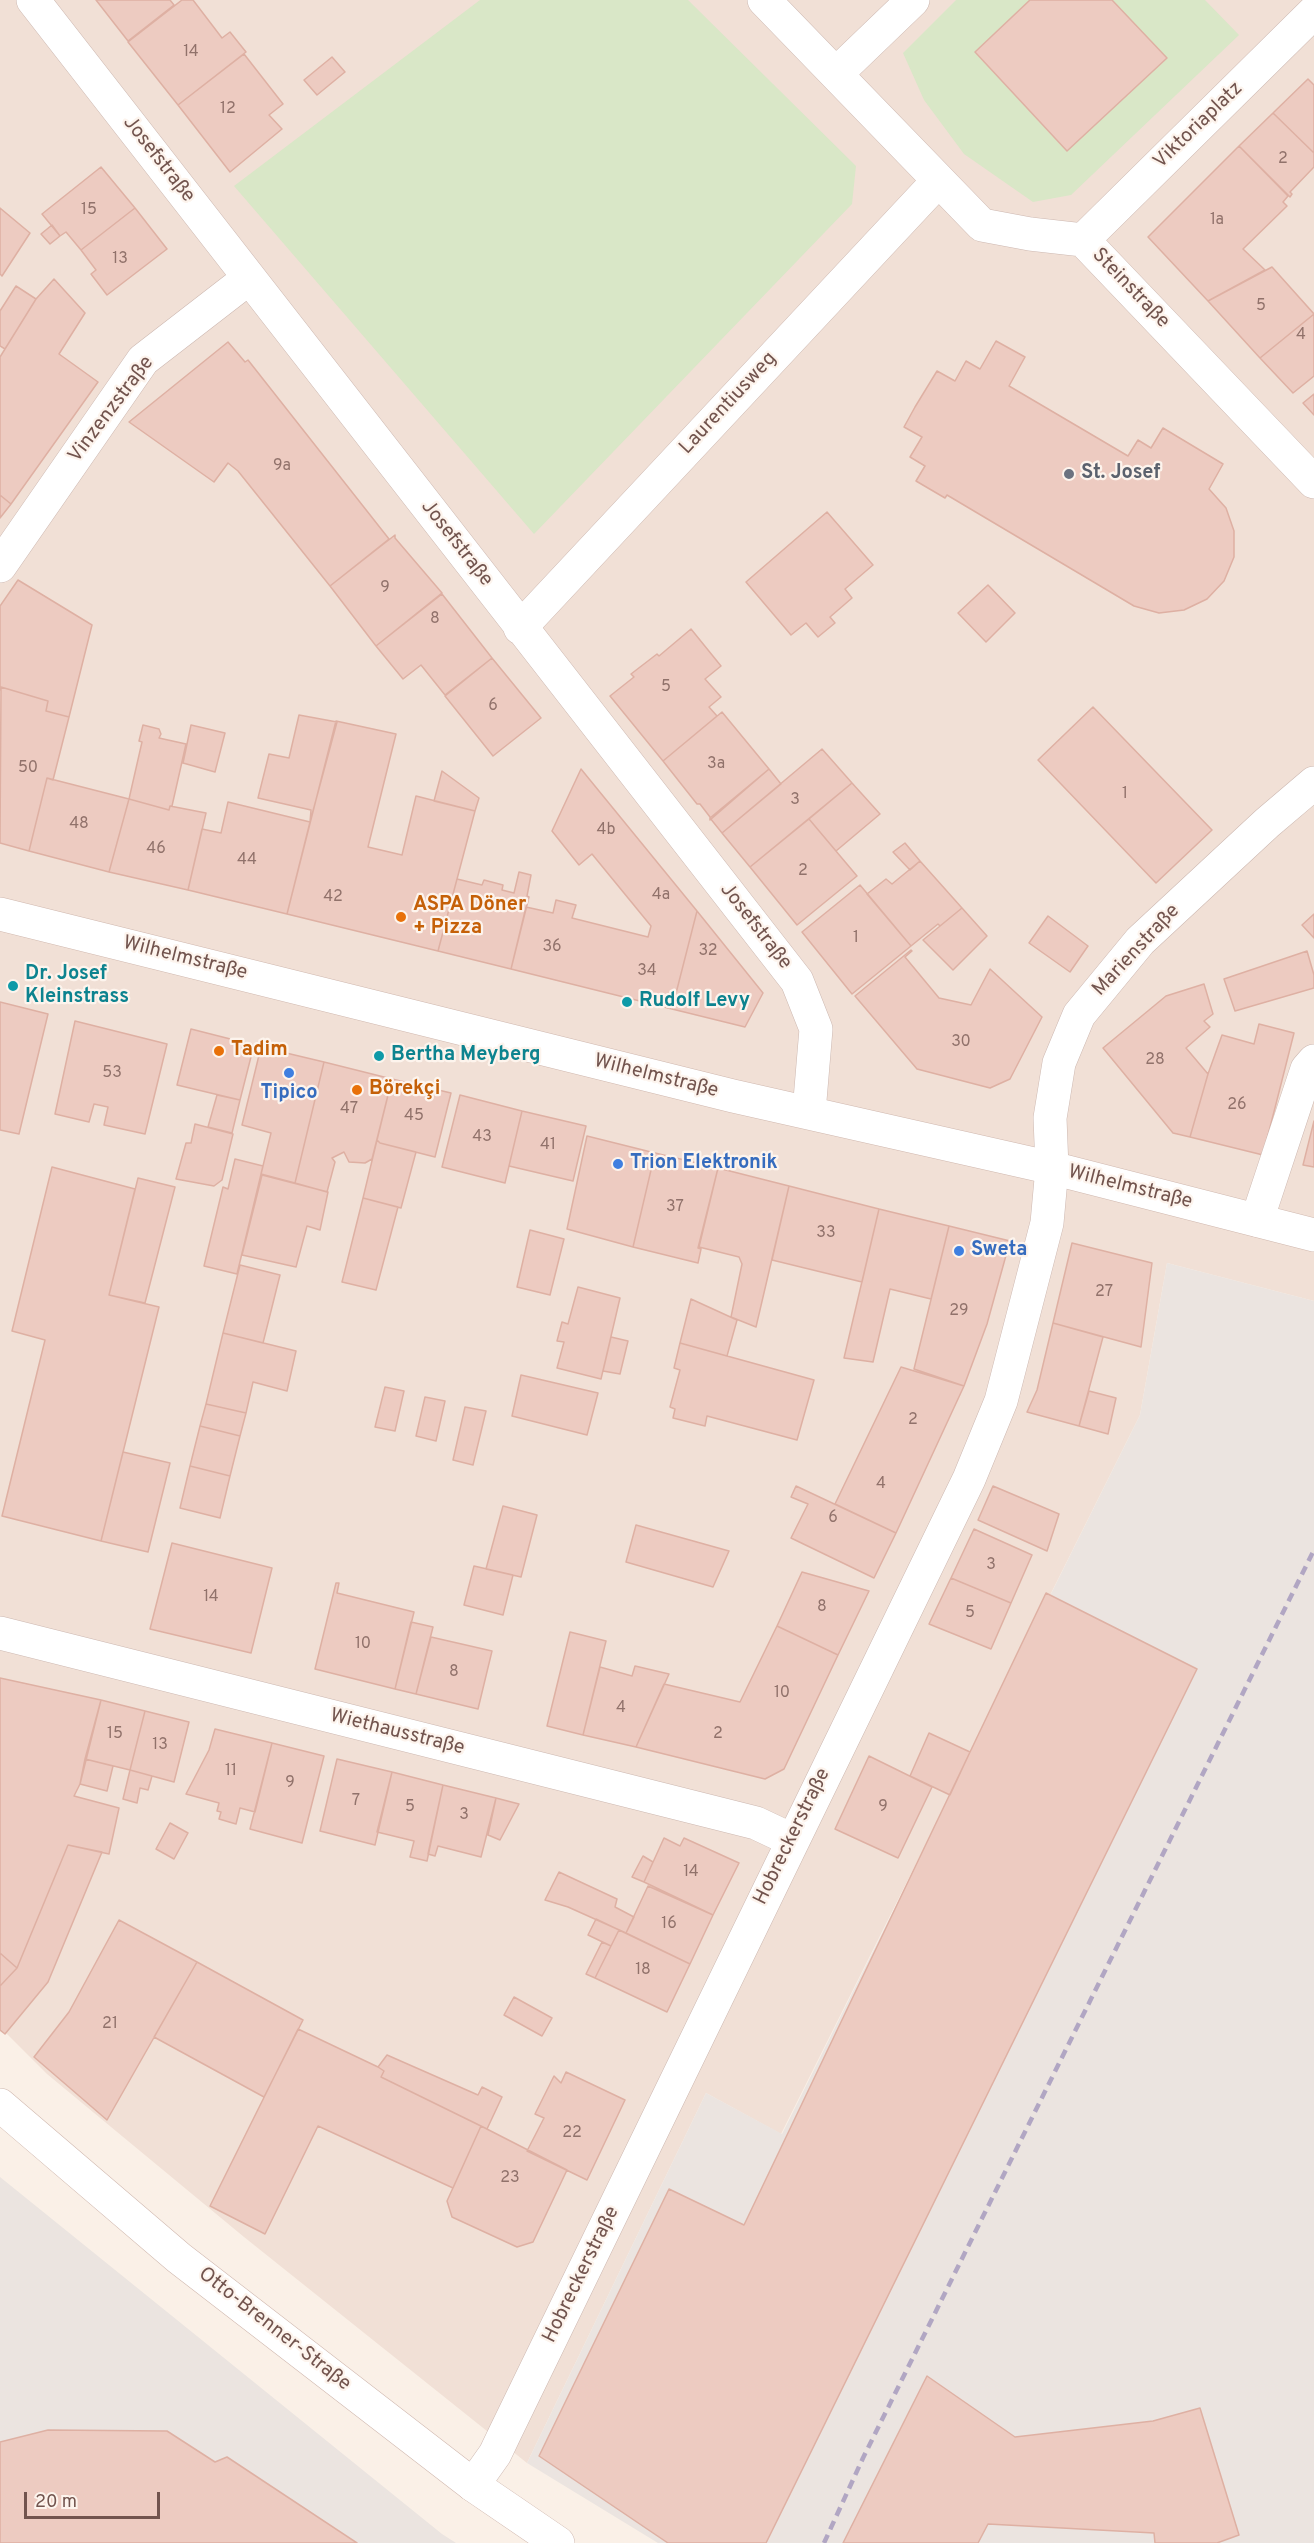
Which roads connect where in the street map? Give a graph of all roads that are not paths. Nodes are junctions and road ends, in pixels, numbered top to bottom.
1 (33, 0) edge
2 (764, 0) edge
3 (913, 0) edge
4 (1314, 12) edge
5 (836, 74) junction
6 (938, 181) junction
7 (1083, 240) junction
8 (249, 278) junction
9 (1314, 482) edge
10 (0, 566) edge
11 (520, 628) junction
12 (1314, 783) edge
13 (0, 914) edge
14 (1314, 1061) edge
15 (809, 1112) junction
16 (1052, 1168) junction
17 (1257, 1220) junction
18 (1314, 1235) edge
19 (0, 1633) edge
20 (792, 1840) junction
21 (0, 2104) edge
22 (473, 2485) junction
23 (558, 2543) edge

1 - 8 street, Josefstraße
2 - 5 street, Steinstraße
3 - 5 street
4 - 7 street, Viktoriaplatz
5 - 6 street, Steinstraße
6 - 7 street, Steinstraße
6 - 11 street, Laurentiusweg
7 - 9 street, Steinstraße
8 - 10 street, Vinzenzstraße
8 - 11 street, Josefstraße
11 - 15 street, Josefstraße
12 - 16 street, Marienstraße
13 - 15 street, Wilhelmstraße
14 - 17 street
15 - 16 street, Wilhelmstraße
16 - 17 street, Wilhelmstraße
16 - 20 street, Hobreckerstraße
17 - 18 street, Wilhelmstraße
19 - 20 street, Wiethausstraße
20 - 22 street, Hobreckerstraße
21 - 22 street, Otto-Brenner-Straße
22 - 23 street, Otto-Brenner-Straße

